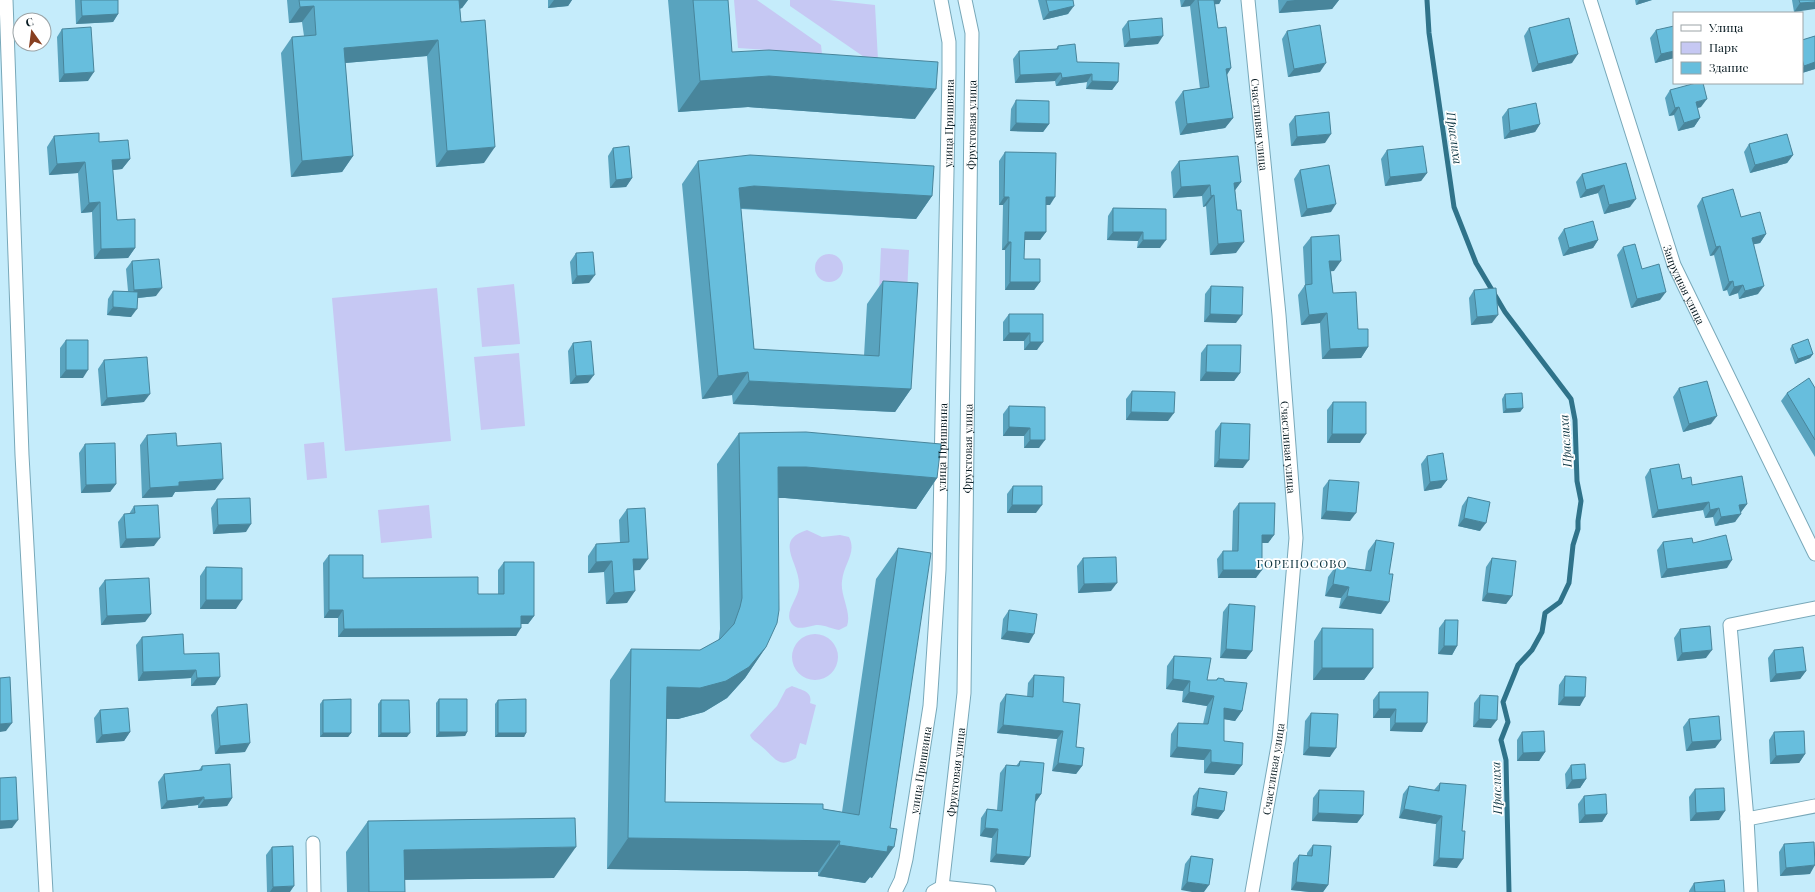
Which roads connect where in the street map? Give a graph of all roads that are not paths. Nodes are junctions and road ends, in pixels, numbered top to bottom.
1 (6, 0) edge
2 (942, 0) edge
3 (966, 0) edge
4 (1248, 0) edge
5 (1590, 0) edge
6 (1815, 554) edge
7 (1815, 608) edge
8 (1815, 806) edge
9 (1747, 819) junction
10 (313, 843) dead end
11 (938, 889) edge
12 (46, 892) edge
13 (314, 892) edge
14 (896, 892) edge
15 (989, 892) edge
16 (1252, 892) edge
17 (1751, 892) edge

1 - 12 street
2 - 14 street, улица Пришвина
3 - 11 street, Фруктовая улица
4 - 16 street, Счастливая улица
5 - 6 street, Запрудная улица
7 - 9 street
8 - 9 street
9 - 17 street
10 - 13 street
11 - 15 street

